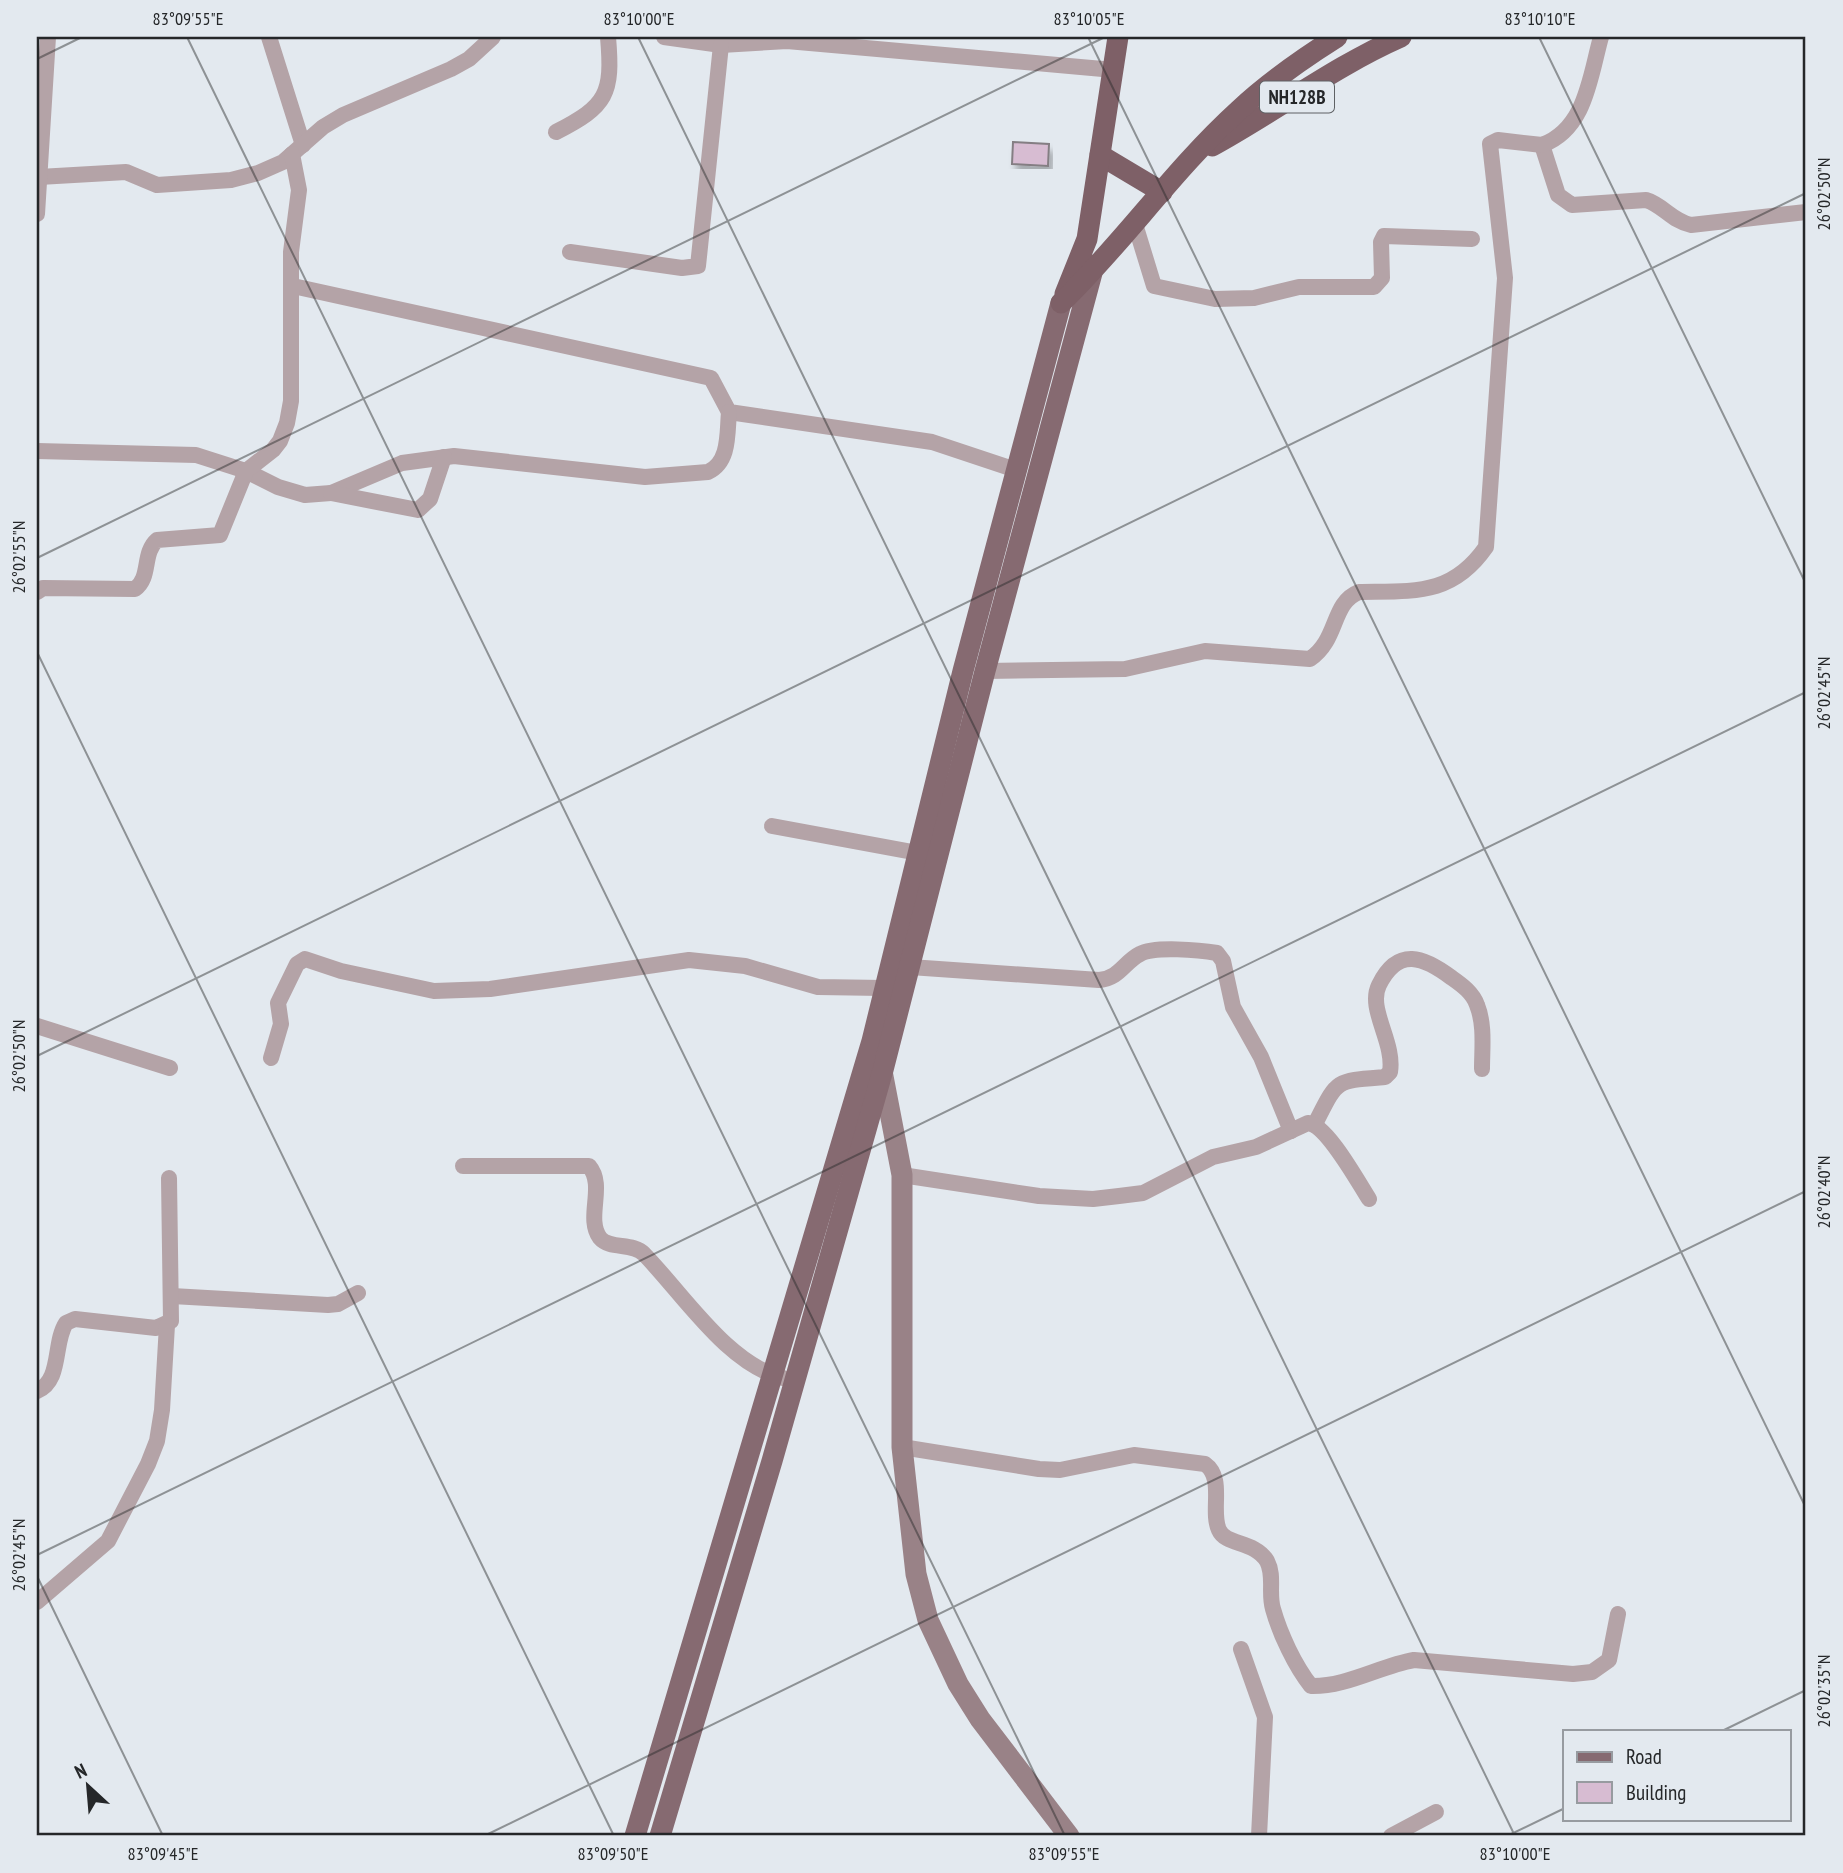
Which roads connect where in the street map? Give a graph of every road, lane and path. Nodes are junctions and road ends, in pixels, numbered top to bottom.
1 (48, 37) edge
2 (269, 37) edge
3 (493, 37) edge
4 (608, 37) edge
5 (664, 37) edge
6 (1118, 37) edge
7 (1337, 37) edge
8 (1401, 37) edge
9 (1601, 37) edge
10 (721, 45) junction
11 (1114, 70) junction
12 (556, 132) dead end
13 (1542, 145) junction
14 (297, 150) junction
15 (1100, 155) junction
16 (1192, 157) junction
17 (39, 177) junction
18 (1162, 192) junction
19 (1806, 212) edge
20 (37, 214) edge
21 (1135, 224) junction
22 (1087, 239) junction
23 (1472, 239) dead end
24 (570, 252) dead end
25 (1092, 273) junction
26 (293, 286) junction
27 (1061, 303) junction
28 (729, 412) junction
29 (37, 451) edge
30 (444, 457) junction
31 (1016, 470) junction
32 (246, 471) junction
33 (331, 494) junction
34 (37, 592) edge
35 (985, 671) junction
36 (772, 826) dead end
37 (918, 853) junction
38 (910, 967) junction
39 (883, 988) junction
40 (37, 1026) edge
41 (872, 1041) junction
42 (271, 1058) dead end
43 (170, 1068) dead end
44 (1482, 1069) dead end
45 (883, 1070) junction
46 (1315, 1124) junction
47 (1292, 1131) junction
48 (463, 1166) dead end
49 (902, 1175) junction
50 (169, 1178) dead end
51 (1369, 1199) dead end
52 (358, 1293) dead end
53 (172, 1296) junction
54 (167, 1325) junction
55 (773, 1375) junction
56 (795, 1380) junction
57 (37, 1391) edge
58 (902, 1447) junction
59 (37, 1602) edge
60 (1618, 1614) dead end
61 (1241, 1649) dead end
62 (1436, 1812) dead end
63 (635, 1836) edge
64 (660, 1836) edge
65 (1069, 1836) edge
66 (1259, 1836) edge
67 (1391, 1836) edge

1 - 17 street
2 - 14 street
3 - 14 street
4 - 12 street
5 - 10 street
6 - 11 highway
7 - 16 highway, NH128B
8 - 16 highway, NH128B
9 - 13 street
10 - 11 street
10 - 24 street
11 - 15 highway
13 - 19 street
13 - 35 street
14 - 17 street
14 - 26 street
15 - 18 highway
15 - 22 highway
16 - 18 highway, NH128B
17 - 20 street
18 - 21 highway, NH128B
21 - 23 street
21 - 25 highway, NH128B
22 - 25 main road
22 - 27 highway
25 - 27 highway, NH128B
25 - 35 main road
26 - 28 street
26 - 32 street
27 - 31 main road
28 - 30 street
28 - 31 street
29 - 32 street
30 - 33 street
30 - 33 street
31 - 37 main road
32 - 33 street
32 - 34 street
35 - 38 main road
36 - 37 street
37 - 39 main road
38 - 45 main road
38 - 47 street
39 - 41 main road
39 - 42 street
40 - 43 street
41 - 45 main road
41 - 55 main road
44 - 46 street
45 - 49 main road
45 - 56 main road
46 - 47 street
46 - 51 street
47 - 49 street
48 - 55 street
49 - 58 main road
50 - 53 street
52 - 53 street
53 - 54 street
54 - 57 street
54 - 59 street
55 - 56 street
55 - 63 main road
56 - 64 main road
58 - 60 street
58 - 65 main road
61 - 66 street
62 - 67 street

